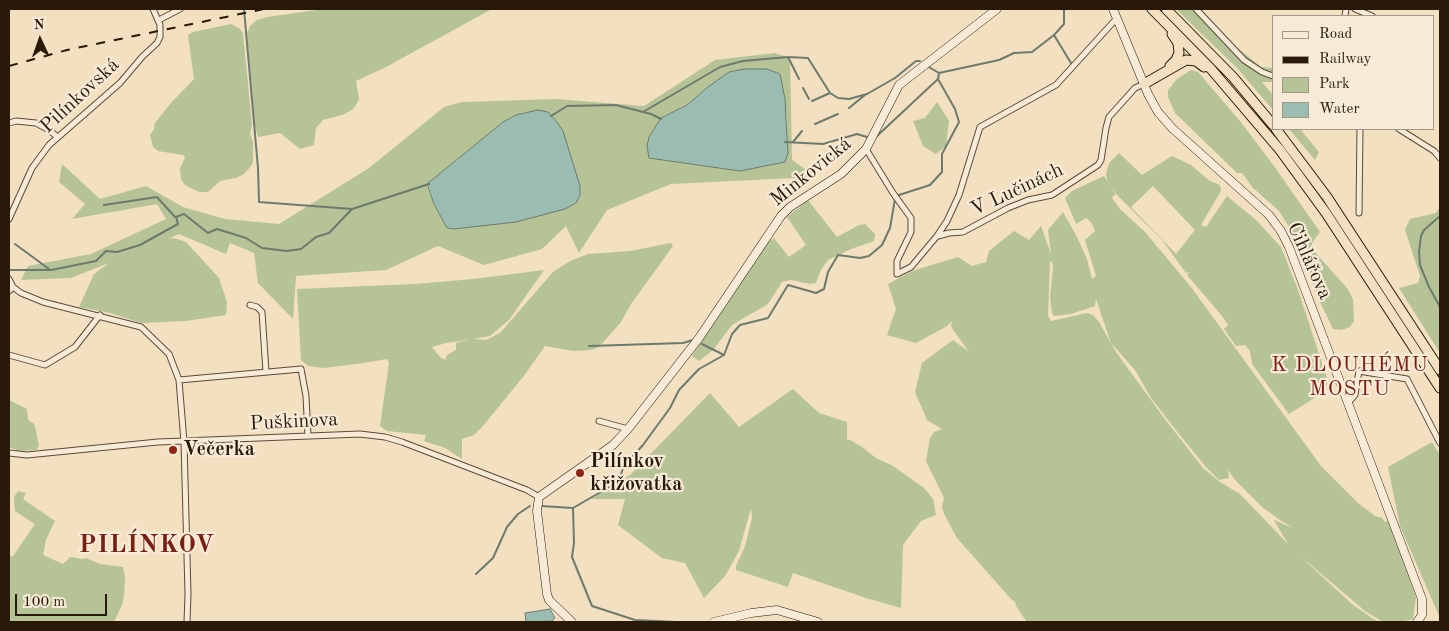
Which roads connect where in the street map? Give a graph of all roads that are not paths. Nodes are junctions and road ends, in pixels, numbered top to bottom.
1 (154, 9) edge
2 (180, 9) edge
3 (997, 9) edge
4 (1113, 9) edge
5 (1151, 9) edge
6 (1166, 9) edge
7 (1196, 9) edge
8 (1355, 9) edge
9 (1202, 11) edge
10 (1370, 15) edge
11 (1116, 18) junction
12 (159, 20) junction
13 (1164, 72) junction
14 (1272, 76) edge
15 (1144, 84) junction
16 (1227, 86) junction
17 (9, 123) edge
18 (1272, 124) edge
19 (1277, 130) edge
20 (1360, 130) edge
21 (1401, 130) edge
22 (58, 137) junction
23 (866, 149) junction
24 (1440, 158) edge
25 (1359, 212) dead end
26 (9, 219) edge
27 (937, 236) junction
28 (9, 279) edge
29 (13, 287) junction
30 (9, 291) edge
31 (250, 305) dead end
32 (100, 315) junction
33 (9, 355) edge
34 (1440, 370) edge
35 (266, 372) junction
36 (179, 380) junction
37 (1440, 388) edge
38 (1348, 403) junction
39 (599, 421) dead end
40 (628, 429) junction
41 (308, 436) junction
42 (184, 442) junction
43 (1440, 443) edge
44 (9, 453) edge
45 (539, 497) junction
46 (187, 622) edge
47 (572, 622) edge
48 (714, 622) edge
49 (818, 622) edge
50 (1418, 622) edge

1 - 12 street
2 - 12 street
3 - 23 street, Minkovická
4 - 11 street, Cihlářova
5 - 13 highway
5 - 16 highway
6 - 18 highway
7 - 9 street
8 - 10 street
9 - 14 street
11 - 15 street, Cihlářova
11 - 27 street, V Lučinách
12 - 22 street, Pilínkovská
13 - 15 highway
13 - 16 highway
15 - 27 street, V Lučinách
15 - 38 street, Cihlářova
16 - 37 highway
17 - 22 street
19 - 34 highway
20 - 25 street
21 - 24 street
22 - 26 street, Pilínkovská
23 - 27 street, V Lučinách
23 - 40 street, Minkovická
28 - 29 street
29 - 30 street
29 - 32 street
31 - 35 street
32 - 33 street
32 - 36 street
35 - 36 street
35 - 41 street
36 - 42 street
38 - 43 street
38 - 50 street, Cihlářova
39 - 40 street
40 - 45 street, Minkovická
41 - 42 street, Puškinova
41 - 45 street, Puškinova
42 - 44 street, Puškinova
42 - 46 street
45 - 47 street
48 - 49 street

